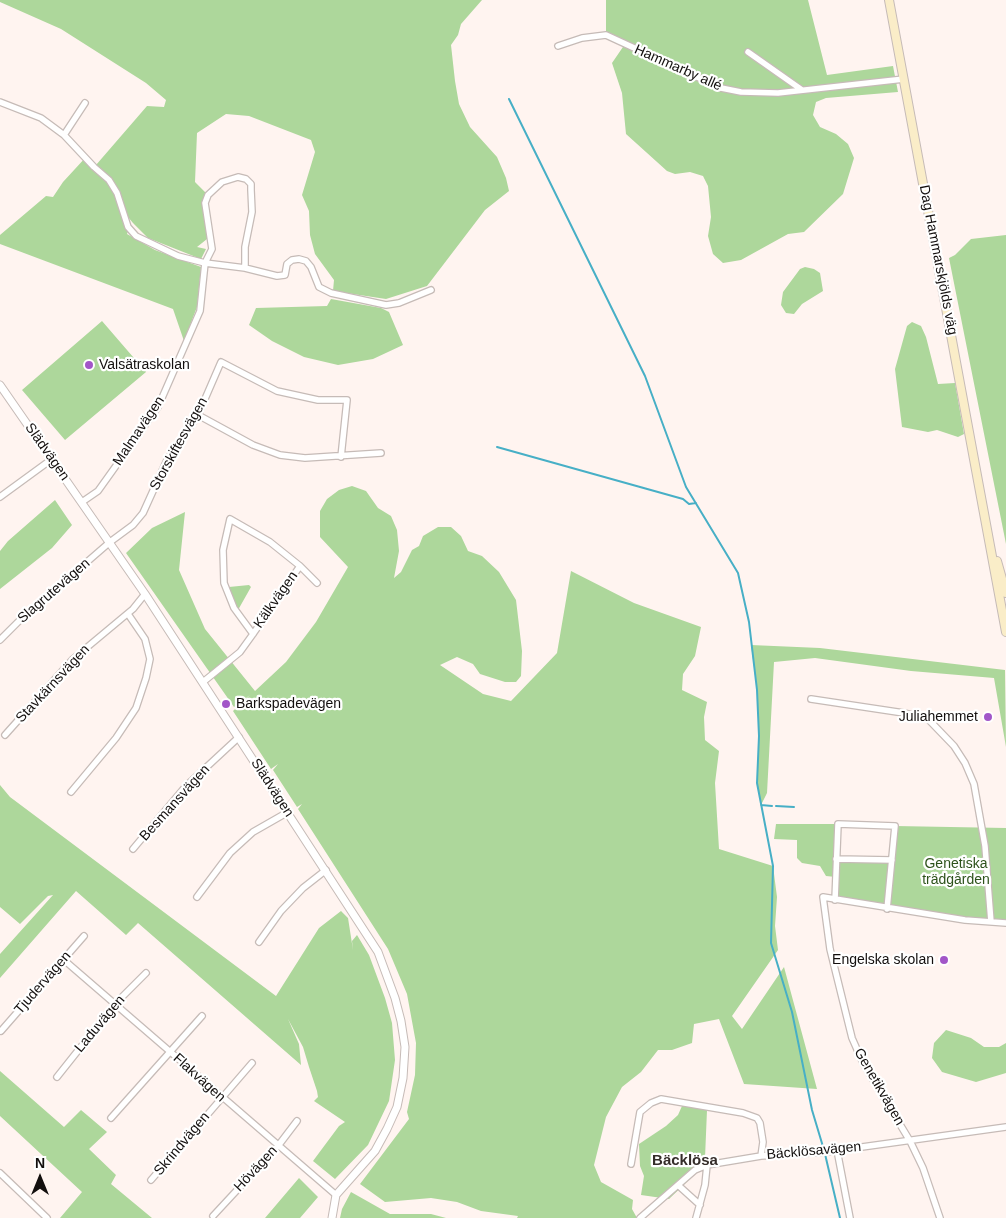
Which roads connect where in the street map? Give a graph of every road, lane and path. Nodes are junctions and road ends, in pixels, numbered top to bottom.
1 (889, 0) edge
2 (558, 46) dead end
3 (748, 52) dead end
4 (904, 79) junction
5 (802, 90) junction
6 (0, 102) edge
7 (85, 103) dead end
8 (64, 134) junction
9 (205, 263) junction
10 (246, 268) junction
11 (431, 290) dead end
12 (0, 385) edge
13 (198, 415) junction
14 (381, 453) dead end
15 (341, 456) junction
16 (52, 459) junction
17 (1, 493) edge
18 (82, 502) junction
19 (985, 520) junction
20 (110, 542) junction
21 (300, 566) junction
22 (317, 582) dead end
23 (1006, 593) edge
24 (145, 594) junction
25 (128, 614) junction
26 (1006, 632) edge
27 (253, 634) junction
28 (0, 640) edge
29 (203, 682) junction
30 (811, 699) dead end
31 (5, 735) dead end
32 (239, 737) junction
33 (71, 792) dead end
34 (288, 812) junction
35 (133, 850) dead end
36 (836, 859) junction
37 (892, 860) junction
38 (326, 870) junction
39 (197, 897) dead end
40 (835, 900) junction
41 (887, 909) junction
42 (991, 922) junction
43 (1006, 923) edge
44 (84, 936) dead end
45 (259, 942) dead end
46 (64, 960) junction
47 (146, 973) dead end
48 (115, 1004) junction
49 (202, 1016) dead end
50 (1, 1030) dead end
51 (170, 1051) junction
52 (252, 1063) dead end
53 (56, 1077) dead end
54 (221, 1098) junction
55 (111, 1118) dead end
56 (297, 1120) dead end
57 (1006, 1128) edge
58 (910, 1141) junction
59 (278, 1146) junction
60 (837, 1150) junction
61 (761, 1156) junction
62 (631, 1164) dead end
63 (707, 1165) junction
64 (0, 1173) edge
65 (151, 1180) dead end
66 (679, 1186) junction
67 (336, 1195) junction
68 (700, 1205) junction
69 (213, 1216) dead end
70 (47, 1218) edge
71 (332, 1218) edge
72 (640, 1218) edge
73 (696, 1218) edge
74 (850, 1218) edge
75 (940, 1218) edge

1 - 4 main road, Dag Hammarskjölds väg
2 - 5 street, Hammarby allé
3 - 5 street
4 - 5 street, Hammarby allé
4 - 19 main road, Dag Hammarskjölds väg
6 - 8 street
7 - 8 street
8 - 9 street
9 - 10 street
9 - 10 street, Malmavägen
9 - 18 street, Malmavägen
10 - 11 street
12 - 16 street, Slädvägen
13 - 15 street
13 - 15 street, Storskiftesvägen
13 - 20 street, Storskiftesvägen
14 - 15 street
16 - 17 street
16 - 18 street, Slädvägen
18 - 20 street, Slädvägen
19 - 23 main road, Dag Hammarskjölds väg
19 - 26 main road, Dag Hammarskjölds väg
20 - 24 street, Slädvägen
20 - 28 street, Slagrutevägen
21 - 22 street, Kälkvägen
21 - 27 street, Kälkvägen
21 - 27 street, Kälkvägen
24 - 25 street, Stavkärnsvägen
24 - 29 street, Slädvägen
25 - 31 street, Stavkärnsvägen
25 - 33 street
27 - 29 street, Kälkvägen
29 - 32 street, Slädvägen
30 - 42 street
32 - 34 street, Slädvägen
32 - 35 street, Besmansvägen
34 - 38 street, Slädvägen
34 - 39 street
36 - 37 street
36 - 37 street
36 - 40 street
37 - 41 street
38 - 45 street
38 - 67 street, Slädvägen
40 - 41 street
40 - 58 street, Genetikvägen
41 - 42 street
42 - 43 street
44 - 46 street, Tjudervägen
46 - 48 street, Flakvägen
46 - 50 street, Tjudervägen
47 - 48 street, Laduvägen
48 - 51 street, Flakvägen
48 - 53 street, Laduvägen
49 - 51 street
51 - 54 street, Flakvägen
51 - 55 street
52 - 54 street, Skrindvägen
54 - 59 street, Flakvägen
54 - 65 street, Skrindvägen
56 - 59 street, Hövägen
57 - 58 street, Bäcklösavägen
58 - 60 street, Bäcklösavägen
58 - 75 street, Genetikvägen
59 - 67 street, Flakvägen
59 - 69 street, Hövägen
60 - 61 street, Bäcklösavägen
60 - 74 street
61 - 62 street
61 - 63 street, Bäcklösavägen
63 - 66 street, Bäcklösavägen
63 - 68 street
64 - 70 street
66 - 68 street
66 - 72 street, Bäcklösavägen
67 - 71 street
68 - 73 street

